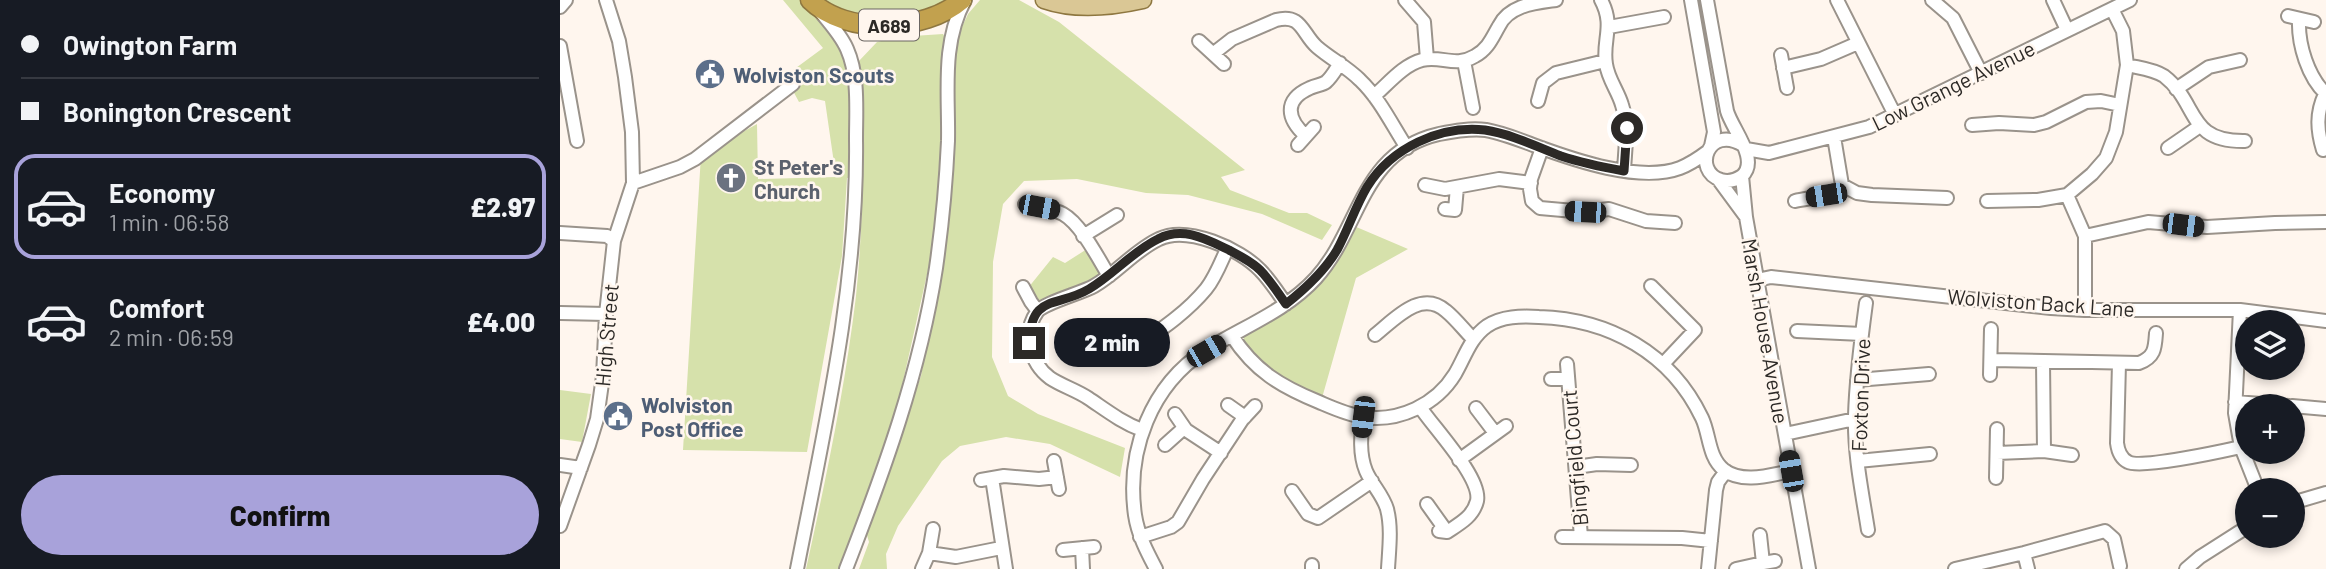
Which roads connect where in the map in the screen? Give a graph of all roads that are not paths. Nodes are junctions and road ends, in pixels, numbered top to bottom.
1 (566, 0) edge
2 (607, 0) edge
3 (964, 0) edge
4 (1044, 0) edge
5 (1143, 0) edge
6 (1405, 0) edge
7 (1556, 0) edge
8 (1601, 0) edge
9 (1690, 0) edge
10 (1707, 0) edge
11 (1837, 0) edge
12 (1932, 0) edge
13 (2053, 0) edge
14 (2130, 0) edge
15 (1542, 1) edge
16 (813, 3) edge
17 (560, 7) edge
18 (2112, 9) junction
19 (1656, 15) dead end
20 (2314, 22) dead end
21 (1609, 27) junction
22 (2067, 30) junction
23 (1199, 41) dead end
24 (1858, 43) junction
25 (560, 46) edge
26 (1213, 53) junction
27 (1427, 59) junction
28 (2240, 60) dead end
29 (1464, 61) junction
30 (1605, 61) junction
31 (1340, 63) junction
32 (1224, 64) dead end
33 (2127, 65) junction
34 (1981, 73) junction
35 (1531, 75) dead end
36 (1543, 83) junction
37 (1787, 88) dead end
38 (2176, 89) junction
39 (790, 90) dead end
40 (2326, 94) edge
41 (1374, 96) junction
42 (1538, 101) dead end
43 (2120, 105) junction
44 (1473, 108) dead end
45 (1895, 116) junction
46 (1972, 125) dead end
47 (574, 126) junction
48 (2200, 126) junction
49 (560, 128) edge
50 (1306, 136) dead end
51 (1834, 137) junction
52 (577, 141) dead end
53 (2245, 141) dead end
54 (1744, 147) junction
55 (1407, 148) junction
56 (1542, 148) junction
57 (2168, 148) dead end
58 (1709, 149) junction
59 (1769, 153) junction
60 (2321, 153) edge
61 (1679, 168) junction
62 (1624, 171) junction
63 (1743, 174) junction
64 (1714, 176) junction
65 (633, 183) junction
66 (1531, 183) junction
67 (1842, 185) junction
68 (1425, 186) dead end
69 (1457, 187) junction
70 (1803, 195) dead end
71 (2067, 195) junction
72 (1025, 204) dead end
73 (1995, 205) dead end
74 (1445, 209) dead end
75 (1937, 212) dead end
76 (1116, 215) dead end
77 (1746, 217) junction
78 (1675, 221) dead end
79 (2326, 222) edge
80 (560, 233) edge
81 (1083, 236) junction
82 (2085, 236) junction
83 (614, 241) junction
84 (1227, 249) junction
85 (1109, 276) junction
86 (1757, 280) junction
87 (1023, 284) dead end
88 (1651, 286) dead end
89 (1866, 303) dead end
90 (1286, 304) junction
91 (1037, 310) junction
92 (2085, 310) junction
93 (2235, 310) edge
94 (560, 313) edge
95 (606, 314) junction
96 (2305, 318) edge
97 (2326, 321) edge
98 (1992, 329) dead end
99 (1797, 331) dead end
100 (2155, 333) dead end
101 (1862, 334) junction
102 (1232, 335) junction
103 (1375, 335) dead end
104 (1473, 339) junction
105 (1119, 359) dead end
106 (1991, 360) junction
107 (2043, 362) junction
108 (2119, 363) junction
109 (1567, 364) dead end
110 (1663, 364) junction
111 (1929, 374) dead end
112 (1990, 375) dead end
113 (1550, 379) dead end
114 (1567, 379) junction
115 (1857, 380) junction
116 (1228, 405) dead end
117 (1255, 407) dead end
118 (1420, 407) junction
119 (2305, 407) edge
120 (1476, 408) dead end
121 (2326, 409) edge
122 (1175, 414) dead end
123 (1245, 417) junction
124 (1363, 417) junction
125 (1855, 419) junction
126 (1506, 426) dead end
127 (1184, 428) junction
128 (1997, 429) dead end
129 (1142, 430) junction
130 (1495, 433) junction
131 (1785, 434) junction
132 (1165, 445) dead end
133 (2235, 448) edge
134 (2044, 451) junction
135 (1221, 453) junction
136 (1997, 453) junction
137 (2072, 455) dead end
138 (1930, 456) dead end
139 (1459, 460) junction
140 (1054, 461) dead end
141 (1858, 461) junction
142 (560, 465) edge
143 (1631, 465) dead end
144 (1576, 467) junction
145 (581, 468) junction
146 (1726, 471) junction
147 (1791, 471) junction
148 (1996, 478) dead end
149 (1372, 481) junction
150 (1293, 491) dead end
151 (2326, 493) edge
152 (2305, 499) edge
153 (1427, 504) dead end
154 (560, 526) edge
155 (933, 529) dead end
156 (1868, 530) dead end
157 (1760, 535) dead end
158 (2235, 535) edge
159 (1140, 537) junction
160 (1562, 537) dead end
161 (1581, 537) junction
162 (1711, 541) junction
163 (1001, 548) junction
164 (1063, 550) dead end
165 (929, 553) junction
166 (2024, 554) junction
167 (2121, 565) dead end
168 (797, 569) edge
169 (846, 569) edge
170 (922, 569) edge
171 (1006, 569) edge
172 (1083, 569) edge
173 (1156, 569) edge
174 (1388, 569) edge
175 (1708, 569) edge
176 (1736, 569) edge
177 (1809, 569) edge
178 (1955, 569) edge
179 (2028, 569) edge
180 (2186, 569) edge

1 - 17 street
2 - 65 street, High Street
3 - 16 highway, A689
3 - 169 street
4 - 5 main road
6 - 27 street
7 - 15 street
8 - 21 street
9 - 58 street, Marsh House Avenue
10 - 54 street, Marsh House Avenue
11 - 24 street
12 - 34 street
13 - 22 street
14 - 18 street, Low Grange Avenue
15 - 29 street
16 - 168 street
18 - 22 street, Low Grange Avenue
18 - 33 street
19 - 21 street
20 - 40 street
21 - 30 street
22 - 34 street, Low Grange Avenue
23 - 26 street
24 - 37 street
24 - 45 street
25 - 47 street
26 - 31 street
26 - 32 street
27 - 29 street
27 - 41 street
28 - 38 street
29 - 44 street
30 - 36 street
30 - 62 street
31 - 41 street
31 - 50 street
33 - 38 street
33 - 43 street
34 - 45 street, Low Grange Avenue
35 - 36 street
36 - 42 street
38 - 48 street
39 - 65 street
40 - 60 street
41 - 55 street
43 - 46 street
43 - 71 street
45 - 51 street, Low Grange Avenue
47 - 49 street
47 - 52 street
48 - 53 street
48 - 57 street
51 - 59 street, Low Grange Avenue
51 - 67 street
54 - 58 street
54 - 59 street, Low Grange Avenue
54 - 63 street, Marsh House Avenue
55 - 56 street
55 - 90 street
56 - 62 street
56 - 66 street
58 - 61 street
58 - 64 street, Marsh House Avenue
59 - 63 street, Low Grange Avenue
61 - 62 street
61 - 64 street
63 - 64 street
63 - 77 street, Marsh House Avenue
64 - 77 street, Marsh House Avenue
65 - 83 street, High Street
66 - 69 street
66 - 78 street
67 - 70 street
67 - 75 street
68 - 69 street
69 - 74 street
71 - 73 street
71 - 82 street
72 - 81 street
76 - 81 street
77 - 86 street, Marsh House Avenue
79 - 82 street
80 - 83 street
81 - 85 street
82 - 92 street
83 - 95 street, High Street
84 - 85 street
84 - 90 street
84 - 105 street
85 - 91 street
86 - 92 street, Wolviston Back Lane
86 - 131 street, Marsh House Avenue
87 - 91 street
88 - 110 street
89 - 101 street, Foxton Drive
90 - 102 street
91 - 129 street
92 - 93 street, Wolviston Back Lane
94 - 95 street
95 - 145 street, High Street
96 - 97 street, Wolviston Back Lane
98 - 106 street
99 - 101 street
100 - 108 street
101 - 115 street, Foxton Drive
102 - 124 street
102 - 129 street
103 - 104 street
104 - 110 street
104 - 118 street
106 - 107 street
106 - 112 street
107 - 108 street
107 - 134 street
108 - 133 street
109 - 114 street, Bingfield Court
110 - 146 street
111 - 115 street
113 - 114 street, Bingfield Court
114 - 144 street, Bingfield Court
115 - 125 street, Foxton Drive
116 - 123 street
117 - 123 street
118 - 124 street
118 - 139 street
119 - 121 street
120 - 130 street
122 - 127 street
123 - 135 street
124 - 149 street
125 - 131 street
125 - 141 street, Foxton Drive
126 - 130 street
127 - 132 street
127 - 135 street
128 - 136 street
129 - 159 street
130 - 139 street
131 - 147 street, Marsh House Avenue
134 - 136 street
134 - 137 street
135 - 159 street
136 - 148 street
138 - 141 street
139 - 153 street
140 - 163 street
141 - 156 street, Foxton Drive
142 - 145 street
143 - 144 street
144 - 161 street, Bingfield Court
145 - 154 street, High Street
146 - 147 street
146 - 162 street
147 - 177 street, Marsh House Avenue
149 - 150 street
149 - 174 street
151 - 152 street
155 - 165 street
157 - 176 street
158 - 180 street
159 - 173 street
160 - 161 street
161 - 162 street
162 - 175 street
163 - 165 street
163 - 171 street
164 - 172 street
165 - 170 street
166 - 167 street
166 - 178 street
166 - 179 street

